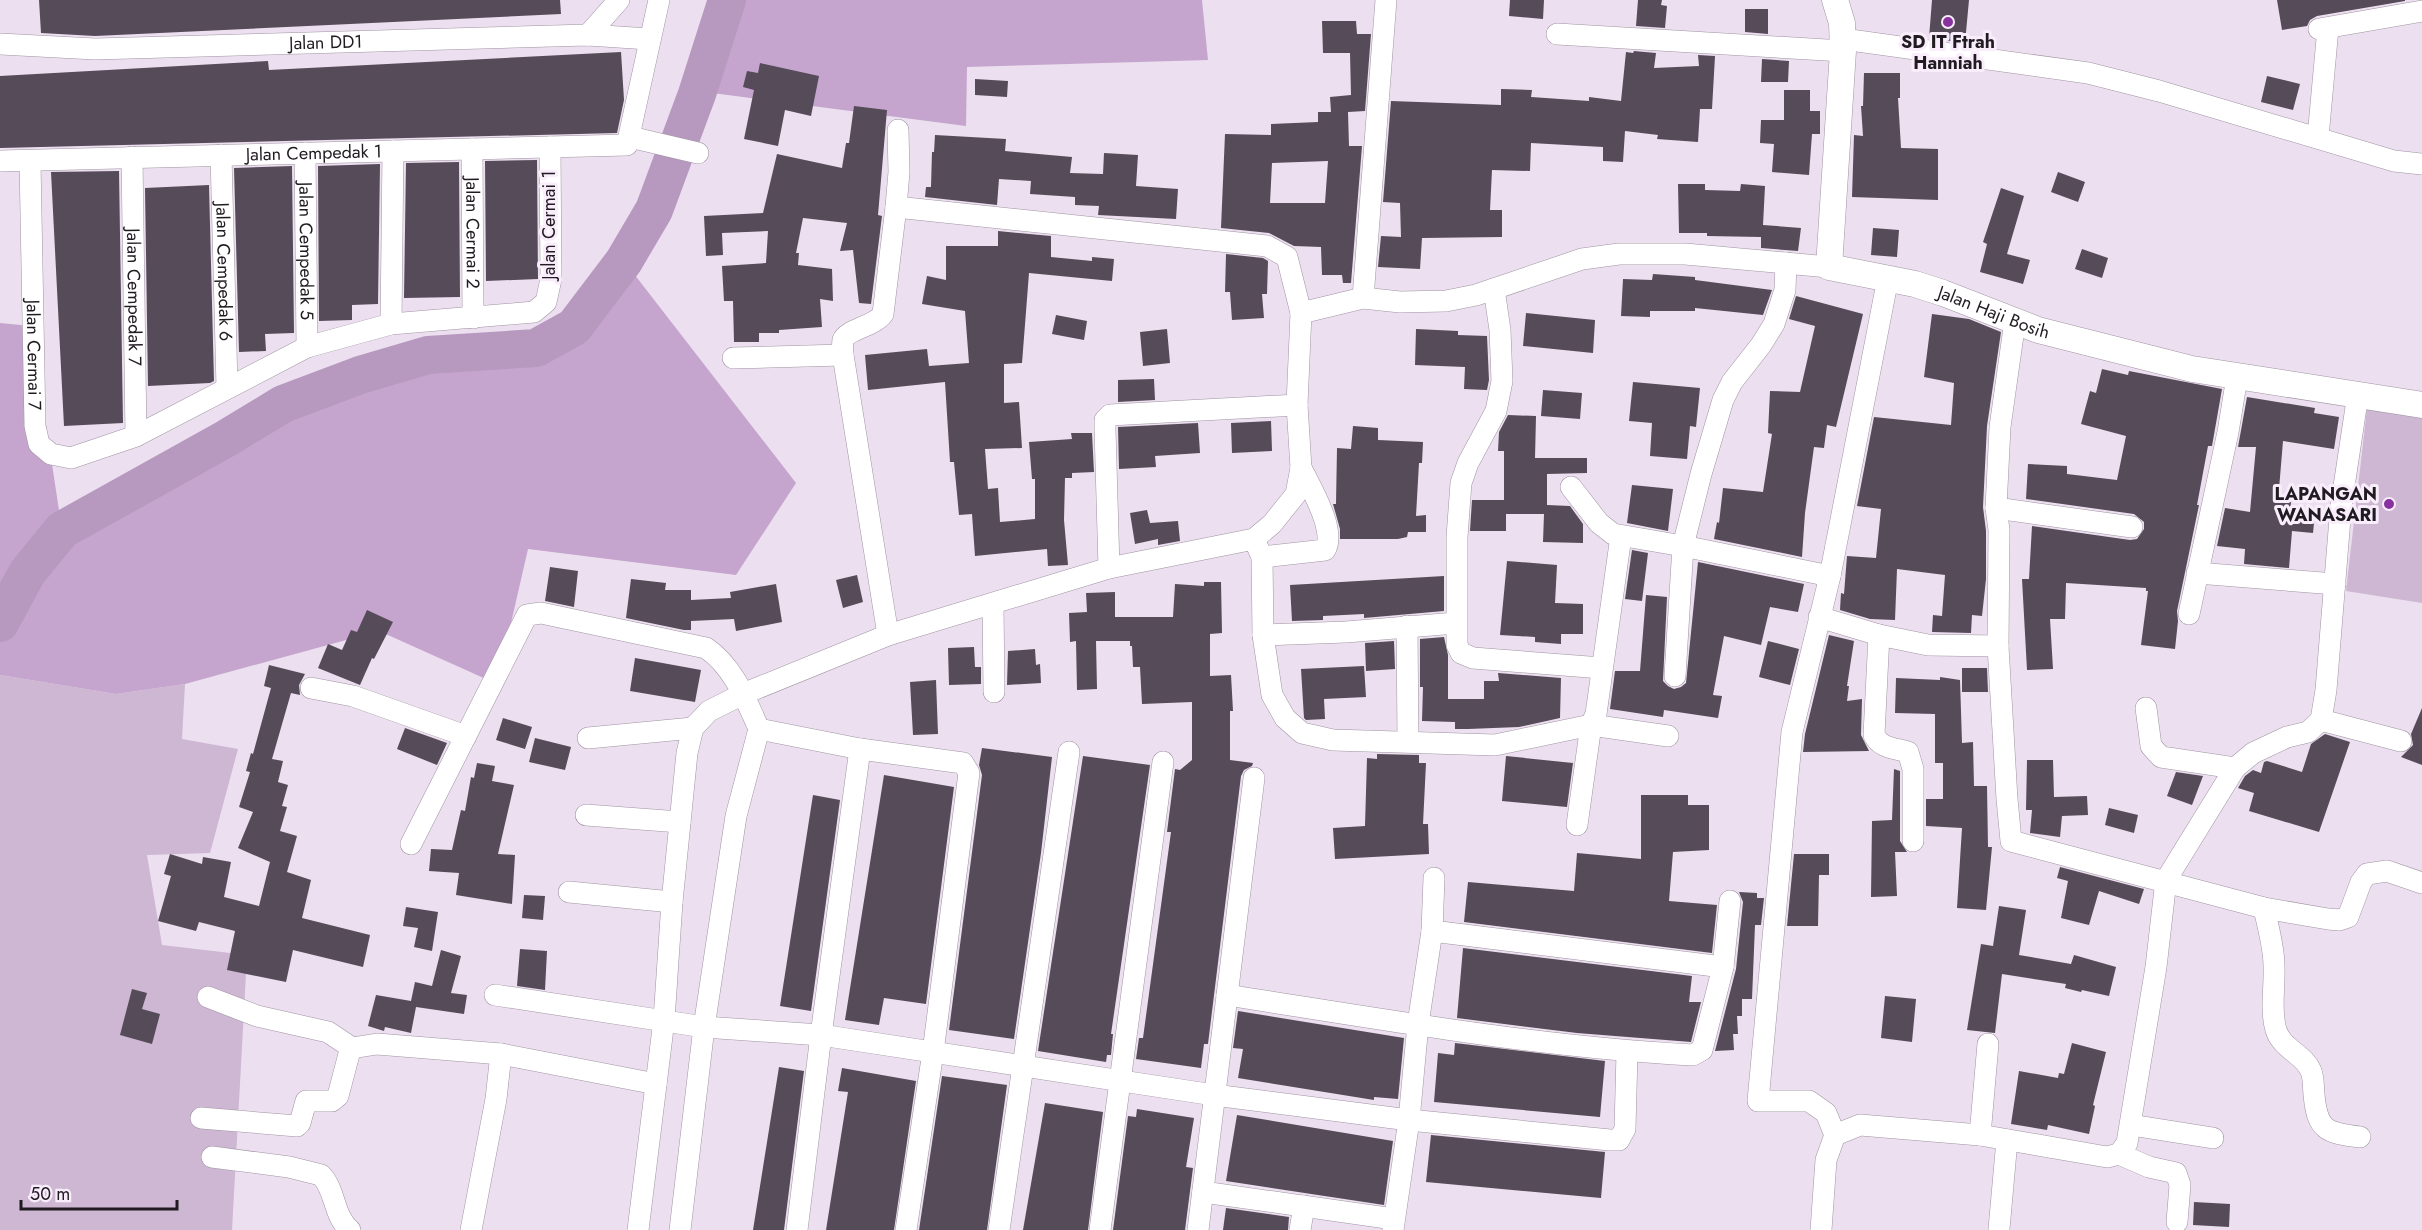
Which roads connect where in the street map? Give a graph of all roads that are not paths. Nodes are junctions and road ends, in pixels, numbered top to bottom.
1 (619, 0) edge
2 (659, 0) edge
3 (1386, 0) edge
4 (1835, 0) edge
5 (2422, 11) edge
6 (1557, 34) dead end
7 (588, 35) junction
8 (649, 39) junction
9 (0, 44) edge
10 (1843, 45) junction
11 (898, 130) dead end
12 (2318, 137) junction
13 (634, 141) junction
14 (550, 147) junction
15 (472, 149) junction
16 (393, 151) junction
17 (692, 151) dead end
18 (305, 153) junction
19 (221, 155) junction
20 (132, 157) junction
21 (30, 160) junction
22 (0, 161) edge
23 (2422, 164) edge
24 (896, 207) junction
25 (1786, 263) junction
26 (1829, 267) junction
27 (1888, 278) junction
28 (1494, 289) junction
29 (1363, 298) junction
30 (1301, 314) junction
31 (473, 318) junction
32 (2014, 321) junction
33 (391, 324) junction
34 (307, 346) junction
35 (843, 355) junction
36 (732, 358) dead end
37 (2236, 377) junction
38 (227, 387) junction
39 (2358, 394) junction
40 (1297, 405) junction
41 (2422, 405) edge
42 (136, 436) junction
43 (1301, 468) junction
44 (1571, 487) dead end
45 (1996, 508) junction
46 (2132, 527) dead end
47 (1621, 536) junction
48 (1683, 546) junction
49 (1258, 548) junction
50 (1109, 568) junction
51 (2197, 573) junction
52 (1830, 576) junction
53 (2335, 584) junction
54 (993, 604) junction
55 (2189, 614) dead end
56 (1819, 617) junction
57 (1456, 623) junction
58 (1407, 626) junction
59 (888, 635) junction
60 (1263, 635) junction
61 (1879, 635) junction
62 (1998, 646) junction
63 (1602, 668) junction
64 (1675, 676) dead end
65 (311, 688) dead end
66 (994, 692) dead end
67 (743, 694) junction
68 (2146, 708) dead end
69 (2321, 720) junction
70 (1591, 725) junction
71 (693, 728) junction
72 (759, 729) junction
73 (466, 736) junction
74 (1668, 736) dead end
75 (588, 738) dead end
76 (1408, 741) junction
77 (2401, 741) dead end
78 (860, 749) junction
79 (1069, 752) dead end
80 (1163, 762) dead end
81 (2235, 768) junction
82 (1254, 778) dead end
83 (585, 815) dead end
84 (680, 822) junction
85 (1577, 825) dead end
86 (1913, 841) dead end
87 (411, 844) dead end
88 (1434, 878) dead end
89 (2166, 880) junction
90 (2422, 883) edge
91 (570, 892) dead end
92 (1730, 901) dead end
93 (672, 902) junction
94 (2264, 908) junction
95 (1432, 931) junction
96 (1723, 967) junction
97 (495, 995) dead end
98 (1227, 995) junction
99 (208, 997) dead end
100 (664, 1020) junction
101 (1418, 1024) junction
102 (704, 1027) junction
103 (821, 1035) junction
104 (1988, 1044) dead end
105 (352, 1048) junction
106 (933, 1052) junction
107 (1628, 1052) junction
108 (501, 1054) junction
109 (1022, 1066) junction
110 (1120, 1081) junction
111 (656, 1083) junction
112 (1215, 1095) junction
113 (201, 1118) dead end
114 (1409, 1120) junction
115 (2131, 1125) junction
116 (1835, 1135) junction
117 (1980, 1135) junction
118 (2360, 1137) dead end
119 (2213, 1138) dead end
120 (2007, 1140) junction
121 (2119, 1154) junction
122 (212, 1157) dead end
123 (1203, 1192) junction
124 (1304, 1206) junction
125 (2177, 1222) dead end
126 (1394, 1225) edge
127 (1999, 1229) edge
128 (350, 1230) edge
129 (471, 1230) edge
130 (638, 1230) edge
131 (680, 1230) edge
132 (797, 1230) edge
133 (906, 1230) edge
134 (999, 1230) edge
135 (1100, 1230) edge
136 (1198, 1230) edge
137 (1300, 1230) edge
138 (1821, 1230) edge

1 - 7 street
2 - 8 street
3 - 29 street
4 - 10 main road
5 - 12 street
6 - 10 street
7 - 8 street, Jalan DD1
7 - 9 street, Jalan DD1
8 - 13 street
10 - 12 street
10 - 26 main road
11 - 24 street
12 - 23 street
13 - 14 street, Jalan Cempedak 1
13 - 17 street, Jalan Cempedak 1
14 - 15 street, Jalan Cempedak 1
14 - 31 street, Jalan Cermai 1
15 - 16 street, Jalan Cempedak 1
15 - 31 street, Jalan Cermai 2
16 - 18 street, Jalan Cempedak 1
16 - 33 street
18 - 19 street, Jalan Cempedak 1
18 - 34 street, Jalan Cempedak 5
19 - 20 street, Jalan Cempedak 1
19 - 38 street, Jalan Cempedak 6
20 - 21 street, Jalan Cempedak 1
20 - 42 street, Jalan Cempedak 7
21 - 22 street, Jalan Cempedak 1
21 - 42 street, Jalan Cermai 7
24 - 30 street
24 - 35 street
25 - 26 street
25 - 28 street
25 - 48 street
26 - 27 main road, Jalan Haji Bosih
27 - 32 main road, Jalan Haji Bosih
27 - 52 street
28 - 29 street
28 - 57 street
29 - 30 street
30 - 40 street
31 - 33 street
32 - 37 main road, Jalan Haji Bosih
32 - 45 street
33 - 34 street
34 - 38 street
35 - 36 street
35 - 59 street
37 - 39 main road, Jalan Haji Bosih
37 - 51 street
38 - 42 street
39 - 41 main road, Jalan Haji Bosih
39 - 53 street
40 - 43 street
40 - 50 street
43 - 49 street
43 - 49 street
44 - 47 street
45 - 46 street
45 - 62 street
47 - 48 street
47 - 63 street
48 - 52 street
48 - 64 street
49 - 50 street
49 - 60 street
50 - 54 street
51 - 53 street
51 - 55 street
52 - 56 street
53 - 69 street
54 - 59 street
54 - 66 street
56 - 61 street
56 - 116 street
57 - 58 street
57 - 63 street
58 - 60 street
58 - 76 street
59 - 67 street
60 - 76 street
61 - 62 street
61 - 86 street
62 - 89 street
63 - 70 street
65 - 73 street
67 - 71 street
67 - 72 street
67 - 73 street
68 - 81 street
69 - 77 street
69 - 81 street
70 - 74 street
70 - 76 street
70 - 85 street
71 - 75 street
71 - 84 street
72 - 78 street
72 - 102 street
73 - 87 street
78 - 103 street
78 - 106 street
79 - 109 street
80 - 110 street
81 - 89 street
82 - 98 street
83 - 84 street
84 - 93 street
88 - 95 street
89 - 94 street
89 - 115 street
90 - 94 street
91 - 93 street
92 - 96 street
93 - 100 street
94 - 118 street
95 - 96 street
95 - 101 street
96 - 107 street
97 - 100 street
98 - 101 street
98 - 112 street
99 - 105 street
100 - 102 street
100 - 111 street
101 - 107 street
101 - 114 street
102 - 103 street
102 - 131 street
103 - 106 street
103 - 132 street
104 - 117 street
105 - 108 street
105 - 113 street
106 - 109 street
106 - 133 street
107 - 114 street
108 - 111 street
108 - 129 street
109 - 110 street
109 - 134 street
110 - 112 street
110 - 135 street
111 - 130 street
112 - 114 street
112 - 123 street
114 - 126 street
115 - 119 street
115 - 121 street
116 - 117 street
116 - 138 street
117 - 120 street
120 - 121 street
120 - 127 street
121 - 125 street
122 - 128 street
123 - 124 street
123 - 136 street
124 - 126 street
124 - 137 street

